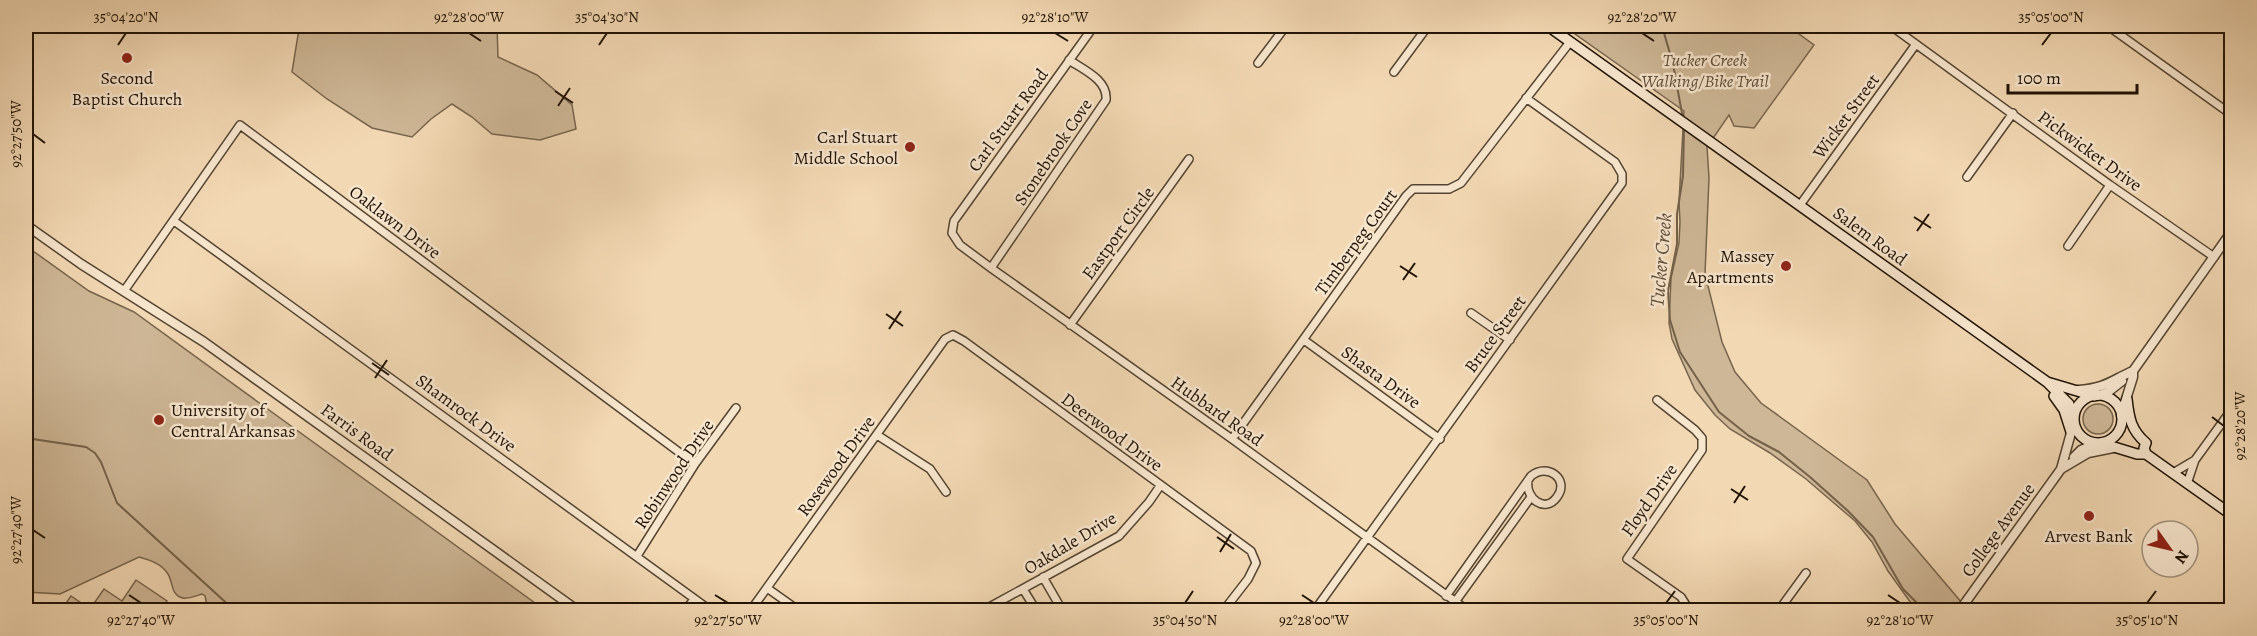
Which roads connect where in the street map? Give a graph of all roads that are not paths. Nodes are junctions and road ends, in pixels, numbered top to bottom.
1 (1094, 26) edge
2 (1286, 26) edge
3 (1428, 26) edge
4 (1548, 26) edge
5 (1891, 26) edge
6 (2108, 26) edge
7 (1570, 42) junction
8 (1916, 44) junction
9 (1070, 60) junction
10 (1258, 63) dead end
11 (1394, 72) dead end
12 (1526, 98) junction
13 (2013, 113) junction
14 (2232, 115) edge
15 (1190, 159) dead end
16 (1967, 177) dead end
17 (2110, 185) junction
18 (1800, 205) junction
19 (174, 221) junction
20 (26, 225) edge
21 (2232, 231) edge
22 (952, 233) joint
23 (2068, 246) dead end
24 (2214, 257) junction
25 (991, 268) junction
26 (123, 291) junction
27 (1471, 313) dead end
28 (1070, 325) junction
29 (945, 339) joint
30 (1304, 340) junction
31 (1510, 340) junction
32 (2130, 372) junction
33 (2050, 385) junction
34 (2075, 390) junction
35 (2096, 396) junction
36 (2127, 399) junction
37 (1657, 400) dead end
38 (736, 408) dead end
39 (2232, 409) edge
40 (2121, 418) junction
41 (2074, 419) junction
42 (2071, 432) junction
43 (877, 435) junction
44 (1232, 439) junction
45 (1440, 439) junction
46 (2098, 443) junction
47 (2113, 448) junction
48 (2145, 451) junction
49 (2195, 460) junction
50 (695, 464) junction
51 (2064, 467) junction
52 (2173, 474) junction
53 (1528, 481) junction
54 (2187, 484) junction
55 (1160, 486) junction
56 (946, 492) dead end
57 (1531, 497) junction
58 (2232, 515) edge
59 (1367, 538) junction
60 (637, 556) junction
61 (1806, 573) dead end
62 (1043, 577) junction
63 (767, 588) junction
64 (1023, 589) junction
65 (1446, 596) junction
66 (694, 598) junction
67 (1455, 602) junction
68 (577, 610) edge
69 (686, 610) edge
70 (710, 610) edge
71 (751, 610) edge
72 (798, 610) edge
73 (984, 610) edge
74 (1035, 610) edge
75 (1062, 610) edge
76 (1224, 610) edge
77 (1315, 610) edge
78 (1467, 610) edge
79 (1686, 610) edge
80 (1779, 610) edge
81 (1960, 610) edge

1 - 9 street, Carl Stuart Road
2 - 10 street
3 - 11 street
4 - 7 main road, Salem Road
5 - 8 street, Pickwicket Drive
6 - 14 street
7 - 12 street, Timberpeg Court
7 - 18 main road, Salem Road
8 - 13 street, Pickwicket Drive
8 - 18 street, Wicket Street
9 - 22 street, Carl Stuart Road
9 - 25 street, Stonebrook Cove
12 - 30 street, Timberpeg Court
12 - 31 street, Bruce Street
13 - 16 street
13 - 17 street, Pickwicket Drive
15 - 28 street, Eastport Circle
17 - 23 street
17 - 24 street, Pickwicket Drive
18 - 33 main road, Salem Road
19 - 26 street, Oaklawn Drive
19 - 50 street, Oaklawn Drive
19 - 60 street, Shamrock Drive
20 - 26 street, Farris Road
21 - 24 street
22 - 25 street, Hubbard Road
24 - 32 street
25 - 28 street, Hubbard Road
26 - 68 street, Farris Road
27 - 31 street
28 - 44 street, Hubbard Road
29 - 43 street, Rosewood Drive
29 - 55 street, Deerwood Drive
30 - 44 street, Timberpeg Court
30 - 45 street, Shasta Drive
31 - 45 street, Bruce Street
32 - 34 street
32 - 35 street
32 - 36 street
33 - 34 main road, Salem Road
33 - 41 main road, Salem Road
33 - 42 main road
34 - 35 main road, Salem Road
35 - 40 main road
35 - 41 main road
36 - 40 street
36 - 48 main road
37 - 79 street, Floyd Drive
38 - 50 street, Robinwood Drive
39 - 49 street
40 - 46 main road
40 - 48 main road
41 - 42 street, College Avenue
41 - 46 main road
42 - 51 street, College Avenue
43 - 56 street
43 - 63 street, Rosewood Drive
44 - 59 street, Hubbard Road
45 - 59 street, Bruce Street
46 - 47 main road
46 - 51 street, College Avenue
47 - 48 main road
47 - 51 street
48 - 52 main road
49 - 52 street
49 - 54 street
50 - 60 street, Robinwood Drive
51 - 81 street, College Avenue
52 - 54 main road
53 - 57 street
53 - 57 street
53 - 65 street
54 - 58 main road
55 - 62 street, Oakdale Drive
55 - 76 street, Deerwood Drive
57 - 67 street
59 - 65 street, Hubbard Road
59 - 77 street, Bruce Street
60 - 66 street, Shamrock Drive
61 - 80 street
62 - 64 street, Oakdale Drive
62 - 75 street
63 - 71 street, Rosewood Drive
63 - 72 street
64 - 73 street, Oakdale Drive
64 - 74 street
65 - 67 street, Hubbard Road
66 - 69 street
66 - 70 street, Shamrock Drive
67 - 78 street, Hubbard Road

